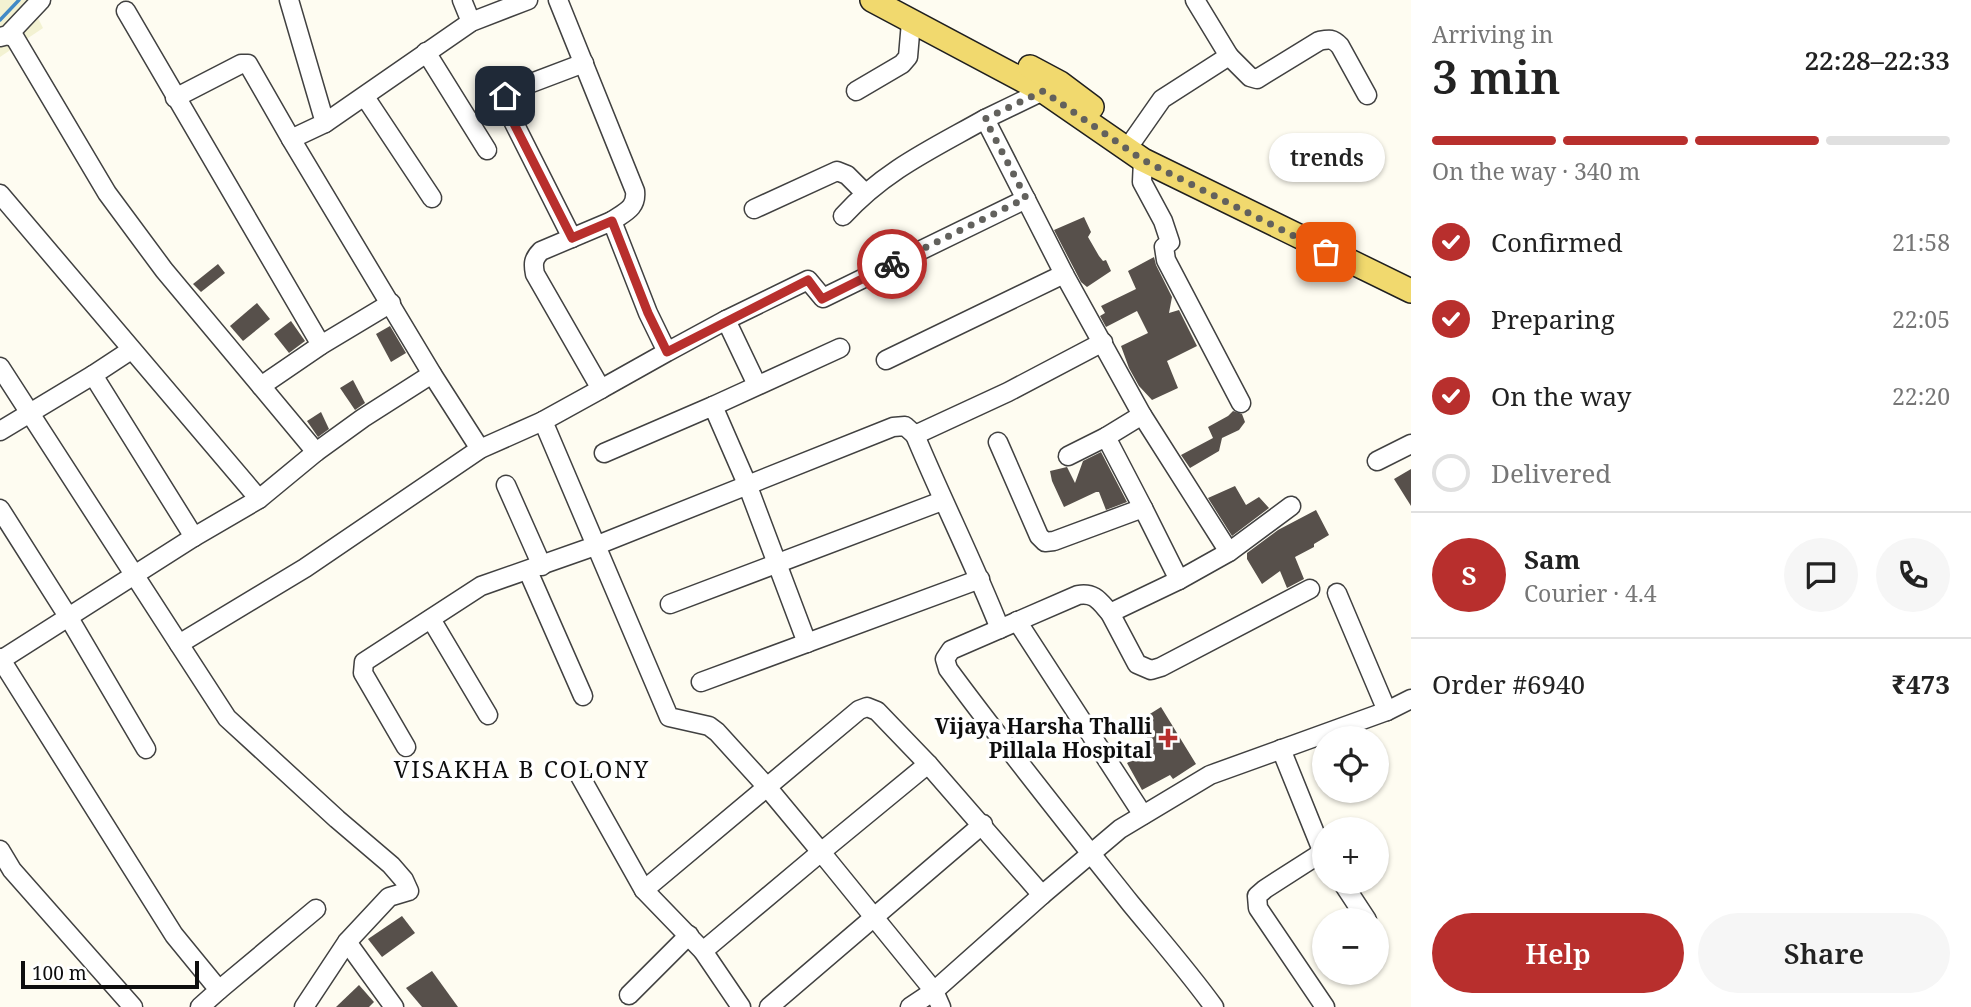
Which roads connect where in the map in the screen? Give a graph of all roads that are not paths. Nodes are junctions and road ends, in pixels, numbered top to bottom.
1 (41, 0) edge
2 (289, 0) edge
3 (462, 0) edge
4 (528, 0) edge
5 (558, 0) edge
6 (873, 0) edge
7 (903, 0) edge
8 (1195, 0) edge
9 (126, 11) dead end
10 (471, 22) junction
11 (911, 22) junction
12 (4, 36) edge
13 (426, 52) junction
14 (1229, 56) junction
15 (584, 63) junction
16 (856, 91) dead end
17 (1043, 91) junction
18 (1367, 95) dead end
19 (365, 97) junction
20 (175, 98) junction
21 (985, 119) junction
22 (325, 123) junction
23 (290, 139) junction
24 (1139, 149) junction
25 (488, 150) dead end
26 (865, 193) junction
27 (0, 194) edge
28 (432, 198) dead end
29 (1026, 198) junction
30 (754, 209) dead end
31 (843, 216) dead end
32 (612, 221) junction
33 (572, 238) junction
34 (1064, 274) junction
35 (1411, 278) edge
36 (1411, 291) edge
37 (391, 303) junction
38 (726, 320) junction
39 (1103, 342) junction
40 (321, 345) junction
41 (840, 348) dead end
42 (131, 350) junction
43 (667, 352) junction
44 (886, 360) dead end
45 (0, 367) edge
46 (432, 374) junction
47 (93, 375) junction
48 (757, 385) junction
49 (261, 386) junction
50 (601, 388) junction
51 (1241, 402) dead end
52 (713, 405) junction
53 (30, 414) junction
54 (1142, 415) junction
55 (543, 421) junction
56 (0, 431) edge
57 (915, 435) junction
58 (1106, 437) junction
59 (998, 442) dead end
60 (1411, 444) edge
61 (480, 449) junction
62 (316, 452) junction
63 (604, 453) dead end
64 (1068, 456) dead end
65 (1377, 461) dead end
66 (506, 485) dead end
67 (747, 485) junction
68 (258, 499) junction
69 (942, 500) junction
70 (1291, 506) dead end
71 (1143, 508) junction
72 (0, 509) edge
73 (194, 537) junction
74 (595, 546) junction
75 (1229, 552) junction
76 (777, 565) junction
77 (535, 568) junction
78 (135, 576) junction
79 (980, 579) junction
80 (1179, 580) junction
81 (1310, 589) dead end
82 (1337, 593) dead end
83 (670, 604) dead end
84 (1110, 614) junction
85 (69, 618) junction
86 (430, 618) junction
87 (1009, 625) junction
88 (807, 643) junction
89 (179, 644) junction
90 (1, 659) edge
91 (701, 682) dead end
92 (583, 696) dead end
93 (1411, 699) edge
94 (1387, 712) junction
95 (488, 715) dead end
96 (406, 747) dead end
97 (146, 749) dead end
98 (1281, 749) junction
99 (928, 764) junction
100 (580, 776) dead end
101 (767, 787) junction
102 (1143, 815) junction
103 (983, 824) junction
104 (1312, 824) edge
105 (0, 850) edge
106 (821, 852) junction
107 (1090, 853) junction
108 (1312, 860) edge
109 (6, 873) edge
110 (644, 890) junction
111 (1042, 895) junction
112 (316, 909) dead end
113 (874, 915) junction
114 (689, 935) junction
115 (347, 942) junction
116 (704, 951) junction
117 (219, 990) junction
118 (629, 995) dead end
119 (937, 999) edge
120 (133, 1007) edge
121 (201, 1007) edge
122 (304, 1007) edge
123 (394, 1007) edge
124 (741, 1007) edge
125 (769, 1007) edge
126 (911, 1007) edge
127 (1214, 1007) edge
128 (1325, 1007) edge

1 - 12 street
2 - 22 street
3 - 10 street
4 - 10 street
5 - 15 street
6 - 11 main road
7 - 24 main road
8 - 14 street
9 - 20 street
10 - 13 street
11 - 16 street
11 - 17 main road
12 - 49 street
13 - 19 street
13 - 25 street
14 - 18 street
14 - 24 street
15 - 32 street
15 - 33 street
17 - 21 street
17 - 24 main road
19 - 22 street
19 - 28 street
20 - 23 street
20 - 40 street
21 - 26 street
21 - 29 street
22 - 23 street
23 - 37 street
24 - 35 main road
24 - 36 main road
24 - 51 street
26 - 30 street
26 - 31 street
27 - 42 street
29 - 34 street
29 - 38 street
32 - 33 street
32 - 43 street
33 - 50 street
34 - 39 street
34 - 44 street
37 - 40 street
37 - 46 street
38 - 43 street
38 - 48 street
39 - 54 street
39 - 57 street
40 - 49 street
41 - 48 street
42 - 47 street
42 - 68 street
43 - 50 street
45 - 53 street
46 - 61 street
46 - 62 street
47 - 53 street
47 - 73 street
48 - 52 street
49 - 62 street
50 - 55 street
52 - 63 street
52 - 67 street
53 - 56 street
53 - 78 street
54 - 58 street
54 - 75 street
55 - 61 street
55 - 74 street
57 - 67 street
57 - 69 street
58 - 64 street
58 - 71 street
59 - 71 street
60 - 65 street
61 - 89 street
62 - 68 street
66 - 77 street
67 - 74 street
67 - 76 street
68 - 73 street
69 - 76 street
69 - 79 street
70 - 75 street
71 - 80 street
72 - 85 street
73 - 78 street
74 - 77 street
74 - 101 street
75 - 80 street
76 - 83 street
76 - 88 street
77 - 86 street
77 - 92 street
78 - 85 street
78 - 89 street
79 - 87 street
79 - 88 street
80 - 84 street
81 - 84 street
82 - 94 street
84 - 87 street
85 - 90 street
85 - 97 street
86 - 95 street
86 - 96 street
87 - 102 street
87 - 107 street
88 - 91 street
89 - 115 street
90 - 117 street
93 - 94 street
94 - 98 street
98 - 102 street
98 - 104 street
99 - 101 street
99 - 103 street
99 - 106 street
100 - 110 street
101 - 106 street
101 - 110 street
102 - 107 street
103 - 111 street
103 - 113 street
105 - 109 street
106 - 113 street
106 - 116 street
107 - 111 street
107 - 127 street
108 - 128 street
109 - 120 street
110 - 114 street
111 - 119 street
112 - 117 street
113 - 119 street
113 - 125 street
114 - 116 street
114 - 118 street
115 - 122 street
115 - 123 street
116 - 124 street
117 - 121 street
119 - 126 street

